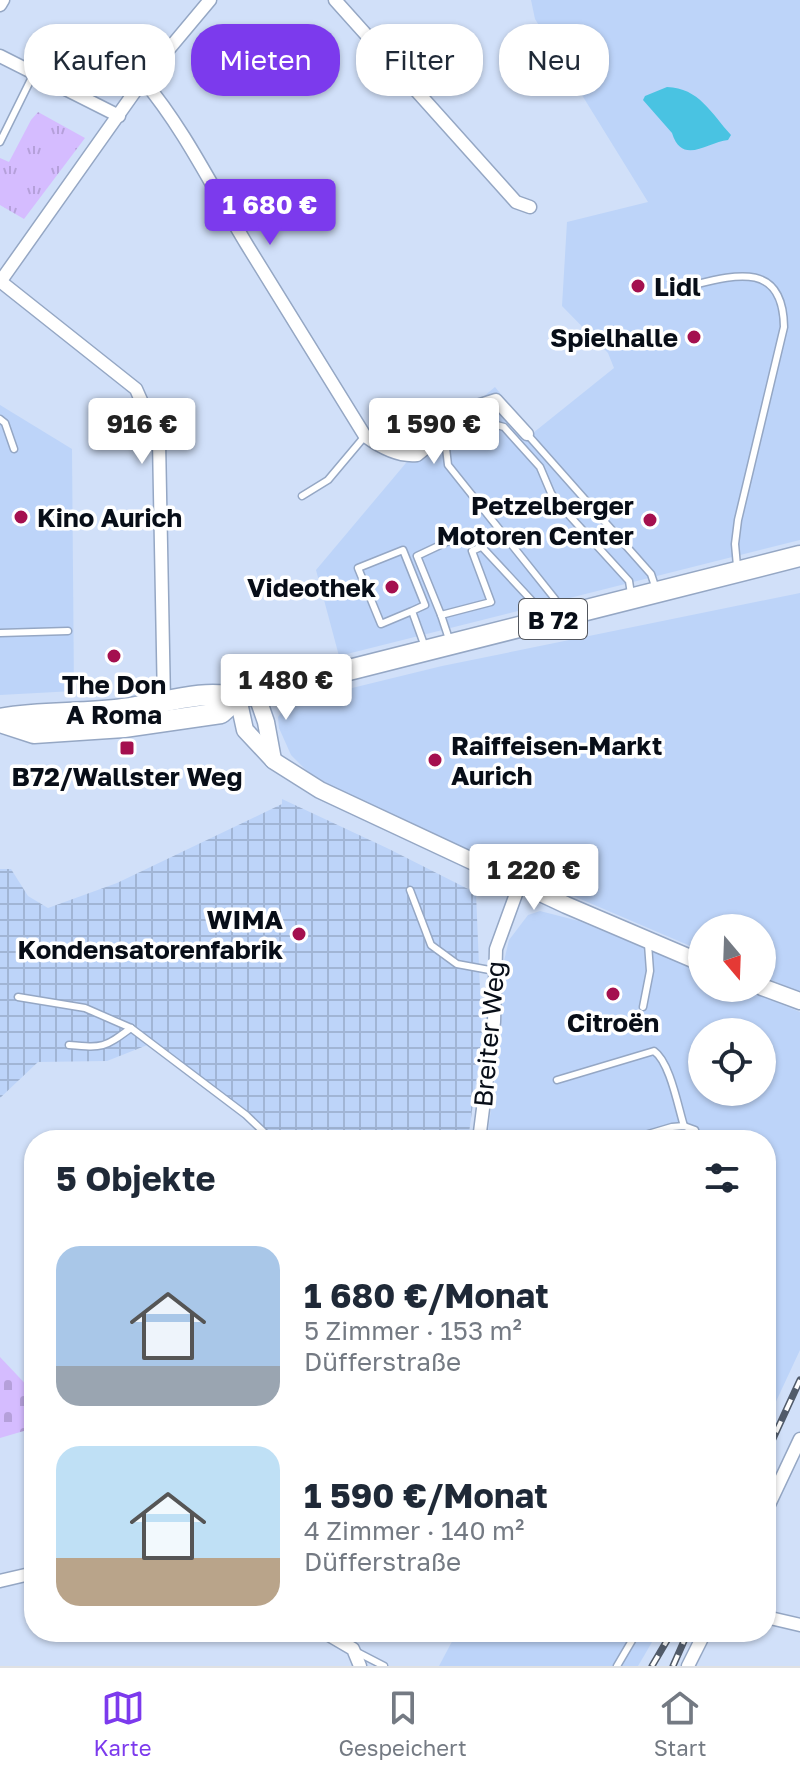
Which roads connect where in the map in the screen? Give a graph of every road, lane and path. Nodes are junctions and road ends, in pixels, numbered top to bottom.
1 (210, 0) edge
2 (335, 0) edge
3 (175, 42) edge
4 (0, 56) edge
5 (24, 68) edge
6 (24, 93) edge
7 (79, 96) edge
8 (132, 96) edge
9 (156, 96) edge
10 (119, 116) junction
11 (0, 142) edge
12 (530, 207) dead end
13 (0, 281) edge
14 (681, 288) dead end
15 (0, 419) edge
16 (527, 434) joint
17 (365, 436) junction
18 (14, 449) dead end
19 (302, 496) dead end
20 (481, 547) junction
21 (800, 556) edge
22 (738, 572) junction
23 (657, 592) junction
24 (633, 599) junction
25 (412, 611) junction
26 (441, 615) junction
27 (549, 620) junction
28 (68, 631) dead end
29 (0, 633) edge
30 (450, 644) junction
31 (426, 651) junction
32 (247, 696) junction
33 (164, 703) junction
34 (0, 720) edge
35 (520, 883) junction
36 (410, 890) dead end
37 (648, 941) junction
38 (688, 957) edge
39 (495, 971) junction
40 (776, 992) edge
41 (18, 997) dead end
42 (800, 1001) edge
43 (643, 1007) dead end
44 (131, 1028) junction
45 (69, 1045) dead end
46 (557, 1080) dead end
47 (684, 1126) junction
48 (262, 1130) edge
49 (480, 1130) edge
50 (668, 1130) edge
51 (695, 1130) edge
52 (800, 1439) edge
53 (776, 1490) edge
54 (24, 1575) edge
55 (0, 1581) edge
56 (776, 1619) edge
57 (800, 1625) edge
58 (341, 1642) edge
59 (631, 1642) edge
60 (700, 1642) edge
61 (353, 1649) junction
62 (360, 1666) edge
63 (384, 1666) edge
64 (617, 1666) edge
65 (688, 1666) edge

1 - 3 street
2 - 12 street
4 - 5 street
6 - 11 lane
7 - 10 street
8 - 10 street
9 - 17 street
10 - 13 street
13 - 33 street
14 - 22 lane
15 - 18 lane
16 - 17 street
16 - 23 lane
17 - 19 lane
20 - 26 lane
20 - 26 lane
20 - 27 lane
21 - 22 main road, B 72
22 - 23 main road, B 72
23 - 24 main road, B 72
24 - 27 main road, B 72
24 - 27 lane
25 - 25 lane
25 - 31 lane
26 - 30 lane
27 - 30 main road, B 72
28 - 29 lane
30 - 31 main road, B 72
31 - 32 main road, B 72
32 - 33 main road, B 72
32 - 34 main road, B 72
32 - 35 street
33 - 34 main road, B 72
35 - 37 street
35 - 39 street, Breiter Weg
36 - 39 lane
37 - 38 street
37 - 43 lane
39 - 49 street, Breiter Weg
40 - 42 street
41 - 44 lane
44 - 45 lane
44 - 48 lane
46 - 47 lane
47 - 50 lane
47 - 51 lane
52 - 53 street
54 - 55 street
56 - 57 street
58 - 61 street
59 - 64 lane
60 - 65 street
61 - 62 street
61 - 63 lane

